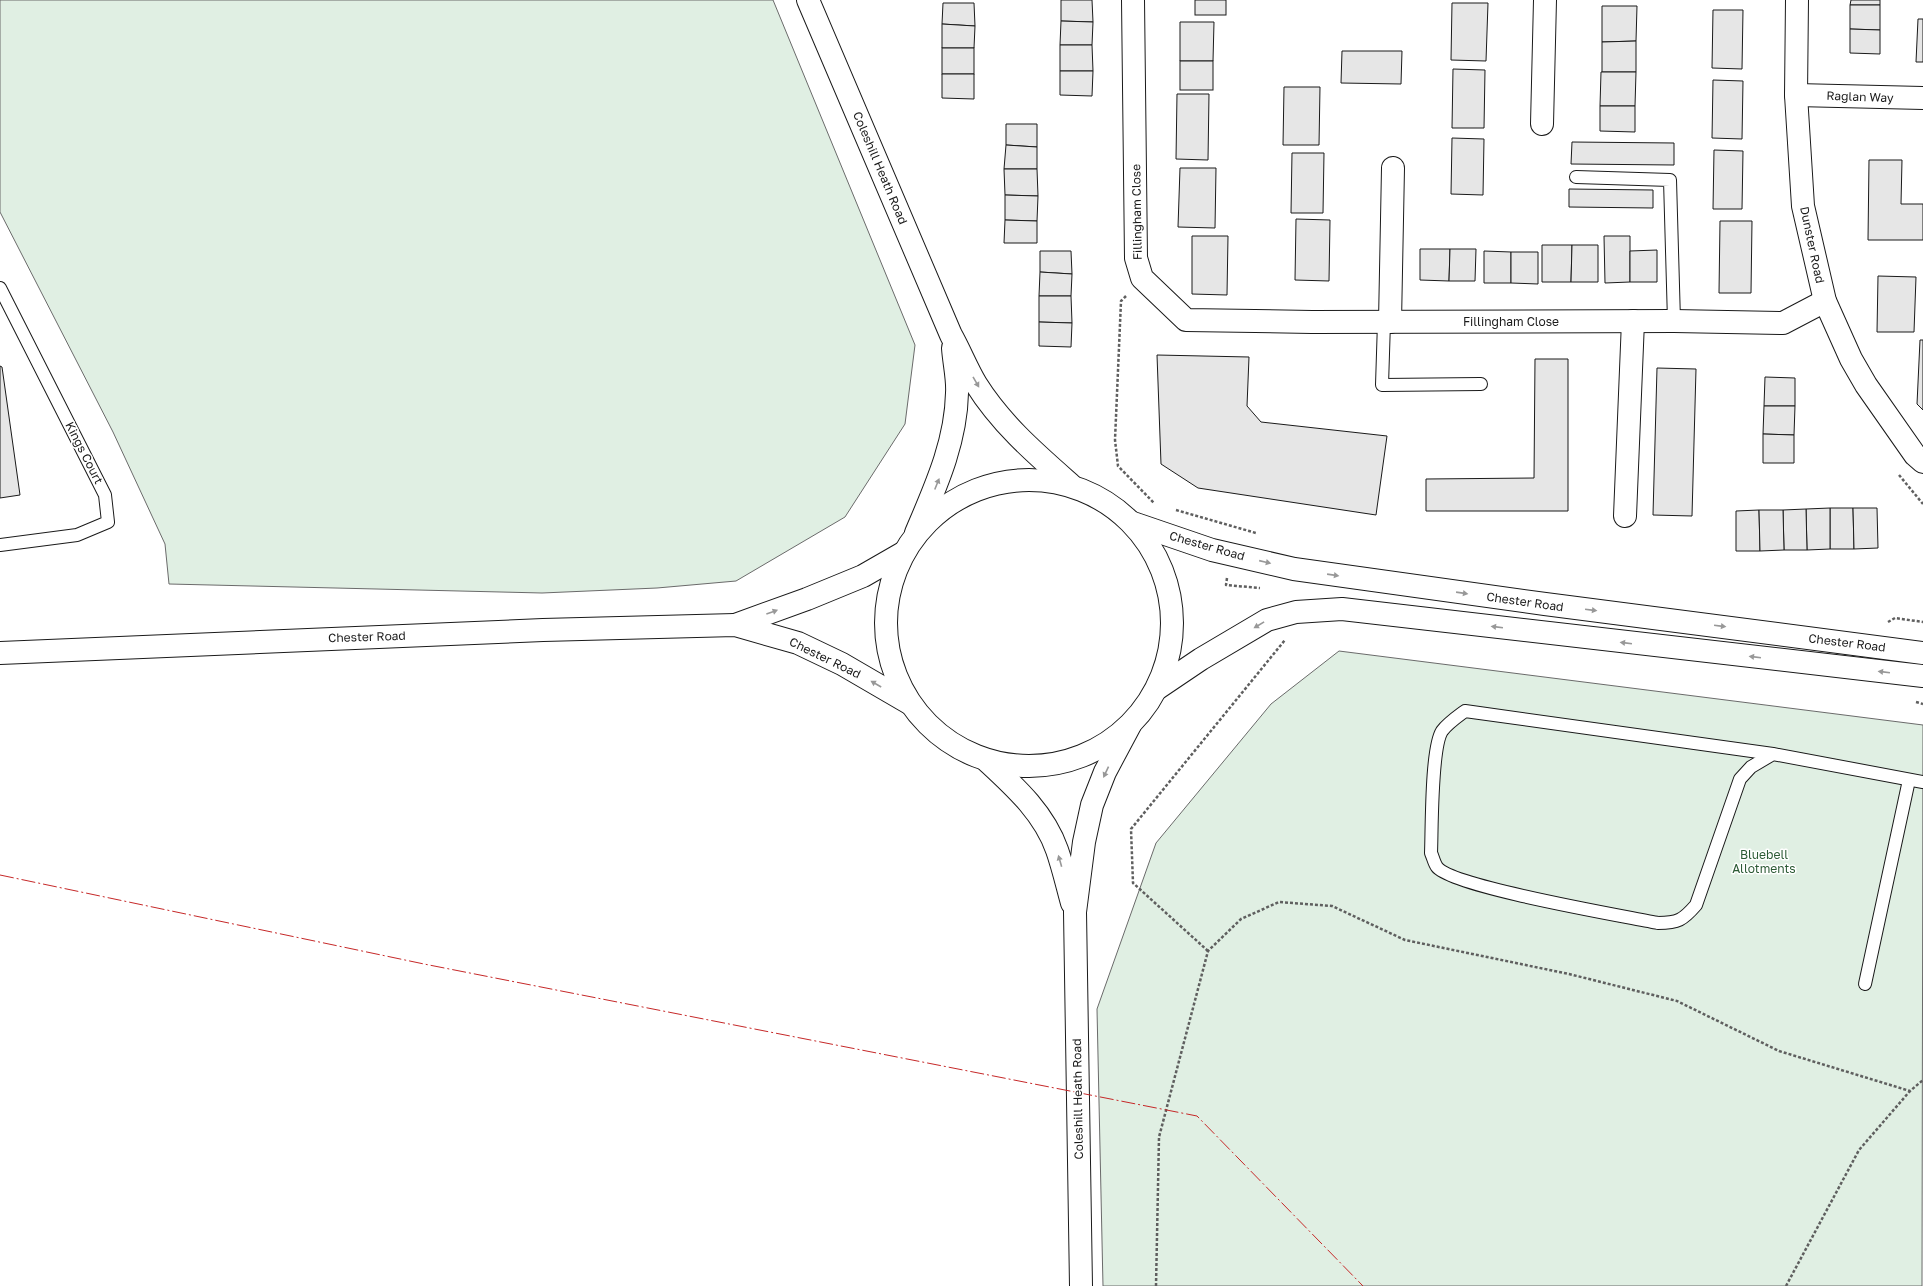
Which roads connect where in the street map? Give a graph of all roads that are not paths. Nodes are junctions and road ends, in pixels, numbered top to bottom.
1 (808, 0) edge
2 (1132, 0) edge
3 (1545, 0) edge
4 (1797, 0) edge
5 (1796, 95) junction
6 (1923, 98) edge
7 (1542, 124) dead end
8 (1393, 168) dead end
9 (1576, 176) dead end
10 (0, 288) edge
11 (1825, 301) junction
12 (1674, 321) junction
13 (1387, 322) junction
14 (1633, 322) junction
15 (951, 335) junction
16 (1481, 384) dead end
17 (1923, 462) edge
18 (1070, 484) junction
19 (1624, 516) dead end
20 (1134, 523) junction
21 (916, 533) junction
22 (0, 545) edge
23 (903, 553) junction
24 (735, 625) junction
25 (0, 653) edge
26 (1923, 653) edge
27 (1923, 676) edge
28 (1158, 688) junction
29 (909, 703) junction
30 (1130, 725) junction
31 (1772, 754) junction
32 (987, 761) junction
33 (1909, 780) junction
34 (1923, 782) edge
35 (1075, 912) junction
36 (1865, 984) dead end
37 (1081, 1286) edge

1 - 15 main road, Coleshill Heath Road
2 - 13 main road, Fillingham Close
3 - 7 main road
4 - 5 main road, Dunster Road
5 - 6 main road, Raglan Way
5 - 11 main road, Dunster Road
8 - 13 main road
9 - 12 lane
10 - 22 lane, Kings Court
11 - 12 main road, Fillingham Close
11 - 17 main road, Dunster Road
12 - 14 main road, Fillingham Close
13 - 14 main road, Fillingham Close
13 - 16 lane
14 - 19 main road
15 -> 18 main road, Coleshill Heath Road
21 -> 15 main road, Coleshill Heath Road
18 - 20 main road
18 - 21 main road
20 -> 26 main road, Chester Road
20 - 28 main road
21 - 23 main road
24 -> 23 main road, Chester Road
23 - 29 main road
24 - 25 main road, Chester Road
29 -> 24 main road, Chester Road
27 -> 28 main road, Chester Road
28 - 30 main road
29 - 32 main road
30 - 32 main road
30 -> 35 main road, Coleshill Heath Road
31 - 31 lane
31 - 33 lane
35 -> 32 main road, Coleshill Heath Road
33 - 34 lane
33 - 36 lane
35 - 37 main road, Coleshill Heath Road

